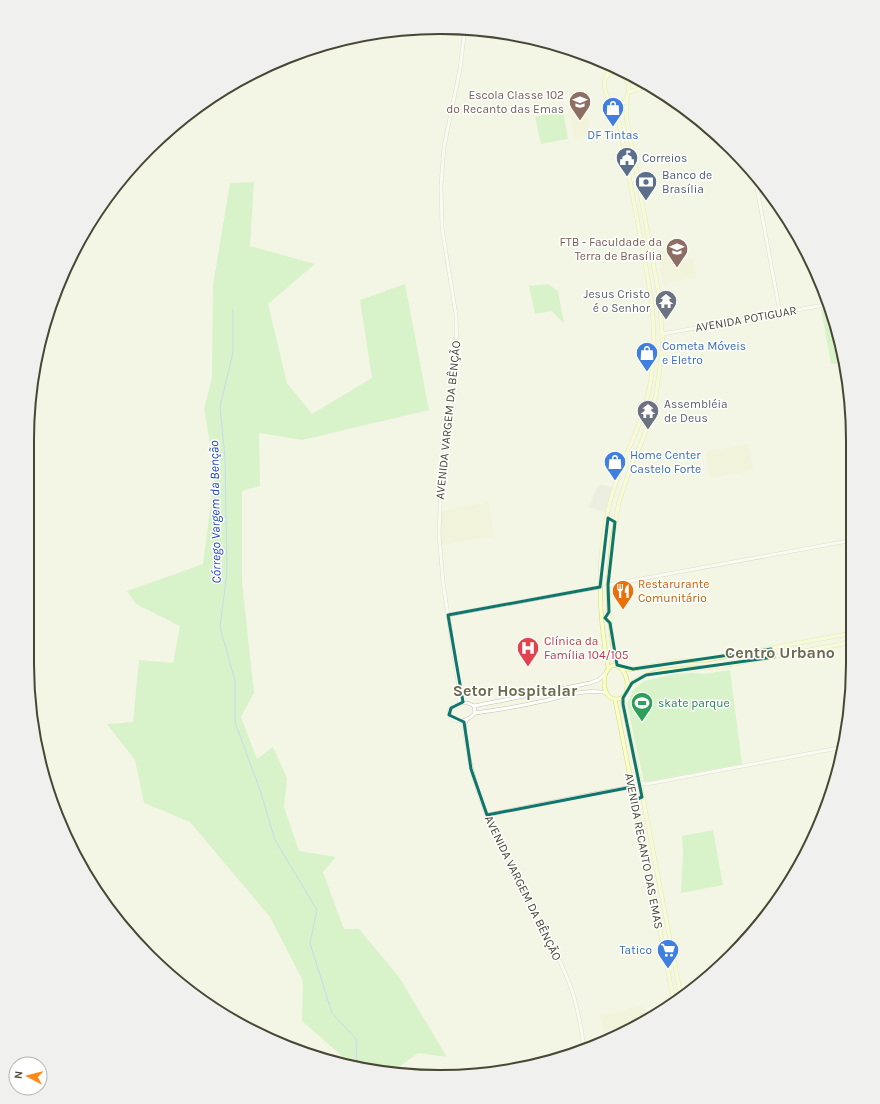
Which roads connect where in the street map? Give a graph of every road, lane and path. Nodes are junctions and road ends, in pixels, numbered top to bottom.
1 (464, 35) edge
2 (608, 70) edge
3 (612, 73) edge
4 (607, 77) junction
5 (627, 80) edge
6 (643, 88) edge
7 (629, 92) junction
8 (627, 100) junction
9 (613, 104) junction
10 (757, 186) edge
11 (646, 221) junction
12 (638, 223) junction
13 (647, 230) junction
14 (640, 232) junction
15 (650, 294) junction
16 (659, 296) junction
17 (823, 305) edge
18 (780, 313) junction
19 (662, 334) junction
20 (655, 344) junction
21 (663, 346) junction
22 (631, 443) junction
23 (639, 447) junction
24 (625, 461) junction
25 (631, 466) junction
26 (610, 503) junction
27 (618, 507) junction
28 (606, 520) junction
29 (615, 522) junction
30 (846, 541) edge
31 (608, 585) junction
32 (600, 587) junction
33 (609, 612) junction
34 (601, 614) junction
35 (448, 615) junction
36 (601, 621) junction
37 (610, 623) junction
38 (846, 634) edge
39 (846, 643) edge
40 (790, 646) junction
41 (771, 649) junction
42 (791, 654) junction
43 (774, 657) junction
44 (617, 665) junction
45 (608, 667) junction
46 (622, 669) junction
47 (604, 675) junction
48 (627, 688) junction
49 (563, 689) junction
50 (539, 693) junction
51 (607, 693) junction
52 (460, 695) junction
53 (564, 696) junction
54 (623, 698) junction
55 (615, 700) junction
56 (541, 702) junction
57 (463, 703) junction
58 (458, 704) junction
59 (474, 706) junction
60 (475, 713) junction
61 (467, 719) junction
62 (458, 721) junction
63 (464, 728) junction
64 (837, 748) edge
65 (640, 783) junction
66 (647, 784) junction
67 (632, 787) junction
68 (640, 788) junction
69 (642, 797) junction
70 (635, 800) junction
71 (644, 805) junction
72 (636, 806) junction
73 (645, 814) junction
74 (487, 815) junction
75 (637, 815) junction
76 (680, 991) edge
77 (672, 995) edge
78 (583, 1043) edge

1 - 35 street, AVENIDA VARGEM DA BÊNÇÃO
2 - 4 main road
3 - 4 main road
4 - 9 main road
5 - 7 main road
6 - 7 main road
7 - 8 main road
8 - 9 main road
8 - 11 main road
9 - 12 main road
10 - 18 street
11 - 12 main road
11 - 13 main road
12 - 14 main road
13 - 14 main road
13 - 16 main road
14 - 15 main road
15 - 16 main road
15 - 20 main road
16 - 19 main road
17 - 18 street, AVENIDA POTIGUAR
18 - 19 street, AVENIDA POTIGUAR
19 - 21 main road
20 - 21 main road
20 - 22 main road
21 - 23 main road
22 - 23 main road
22 - 24 main road
23 - 25 main road
24 - 25 main road
24 - 26 main road
25 - 27 main road
26 - 27 main road
26 - 28 main road
27 - 29 main road
28 - 29 main road
28 - 32 main road
29 - 31 main road
30 - 31 street
31 - 33 main road
32 - 34 main road
32 - 35 street
33 - 34 main road
33 - 37 main road
34 - 36 main road
35 - 52 street, AVENIDA VARGEM DA BÊNÇÃO
36 - 37 main road
36 - 45 main road
37 - 44 main road
38 - 40 main road
39 - 42 main road
40 - 41 main road
40 - 42 main road
41 - 43 main road
41 - 46 main road
42 - 43 main road
43 - 48 main road
44 - 45 main road
44 - 46 main road
45 - 47 main road
46 - 48 main road
47 - 49 street
47 - 51 main road
48 - 54 main road
49 - 50 street
49 - 53 street
50 - 56 street
50 - 59 street
51 - 53 street
51 - 55 main road
52 - 57 street, AVENIDA VARGEM DA BÊNÇÃO
52 - 58 street, AVENIDA VARGEM DA BÊNÇÃO
53 - 56 street
54 - 55 main road
54 - 65 main road, AVENIDA RECANTO DAS EMAS
55 - 67 main road, AVENIDA RECANTO DAS EMAS
56 - 60 street
57 - 58 street
57 - 59 street
58 - 62 street
59 - 60 street
60 - 61 street
61 - 62 street
61 - 63 street, AVENIDA VARGEM DA BÊNÇÃO
62 - 63 street
63 - 74 street, AVENIDA VARGEM DA BÊNÇÃO
64 - 66 street
65 - 66 street
65 - 68 main road, AVENIDA RECANTO DAS EMAS
66 - 68 street
67 - 70 main road, AVENIDA RECANTO DAS EMAS
67 - 74 street
68 - 69 main road, AVENIDA RECANTO DAS EMAS
69 - 70 main road
69 - 71 main road, AVENIDA RECANTO DAS EMAS
70 - 72 main road, AVENIDA RECANTO DAS EMAS
71 - 72 main road
71 - 73 main road, AVENIDA RECANTO DAS EMAS
72 - 75 main road, AVENIDA RECANTO DAS EMAS
73 - 75 main road
73 - 76 main road, AVENIDA RECANTO DAS EMAS
74 - 78 street, AVENIDA VARGEM DA BÊNÇÃO
75 - 77 main road, AVENIDA RECANTO DAS EMAS

